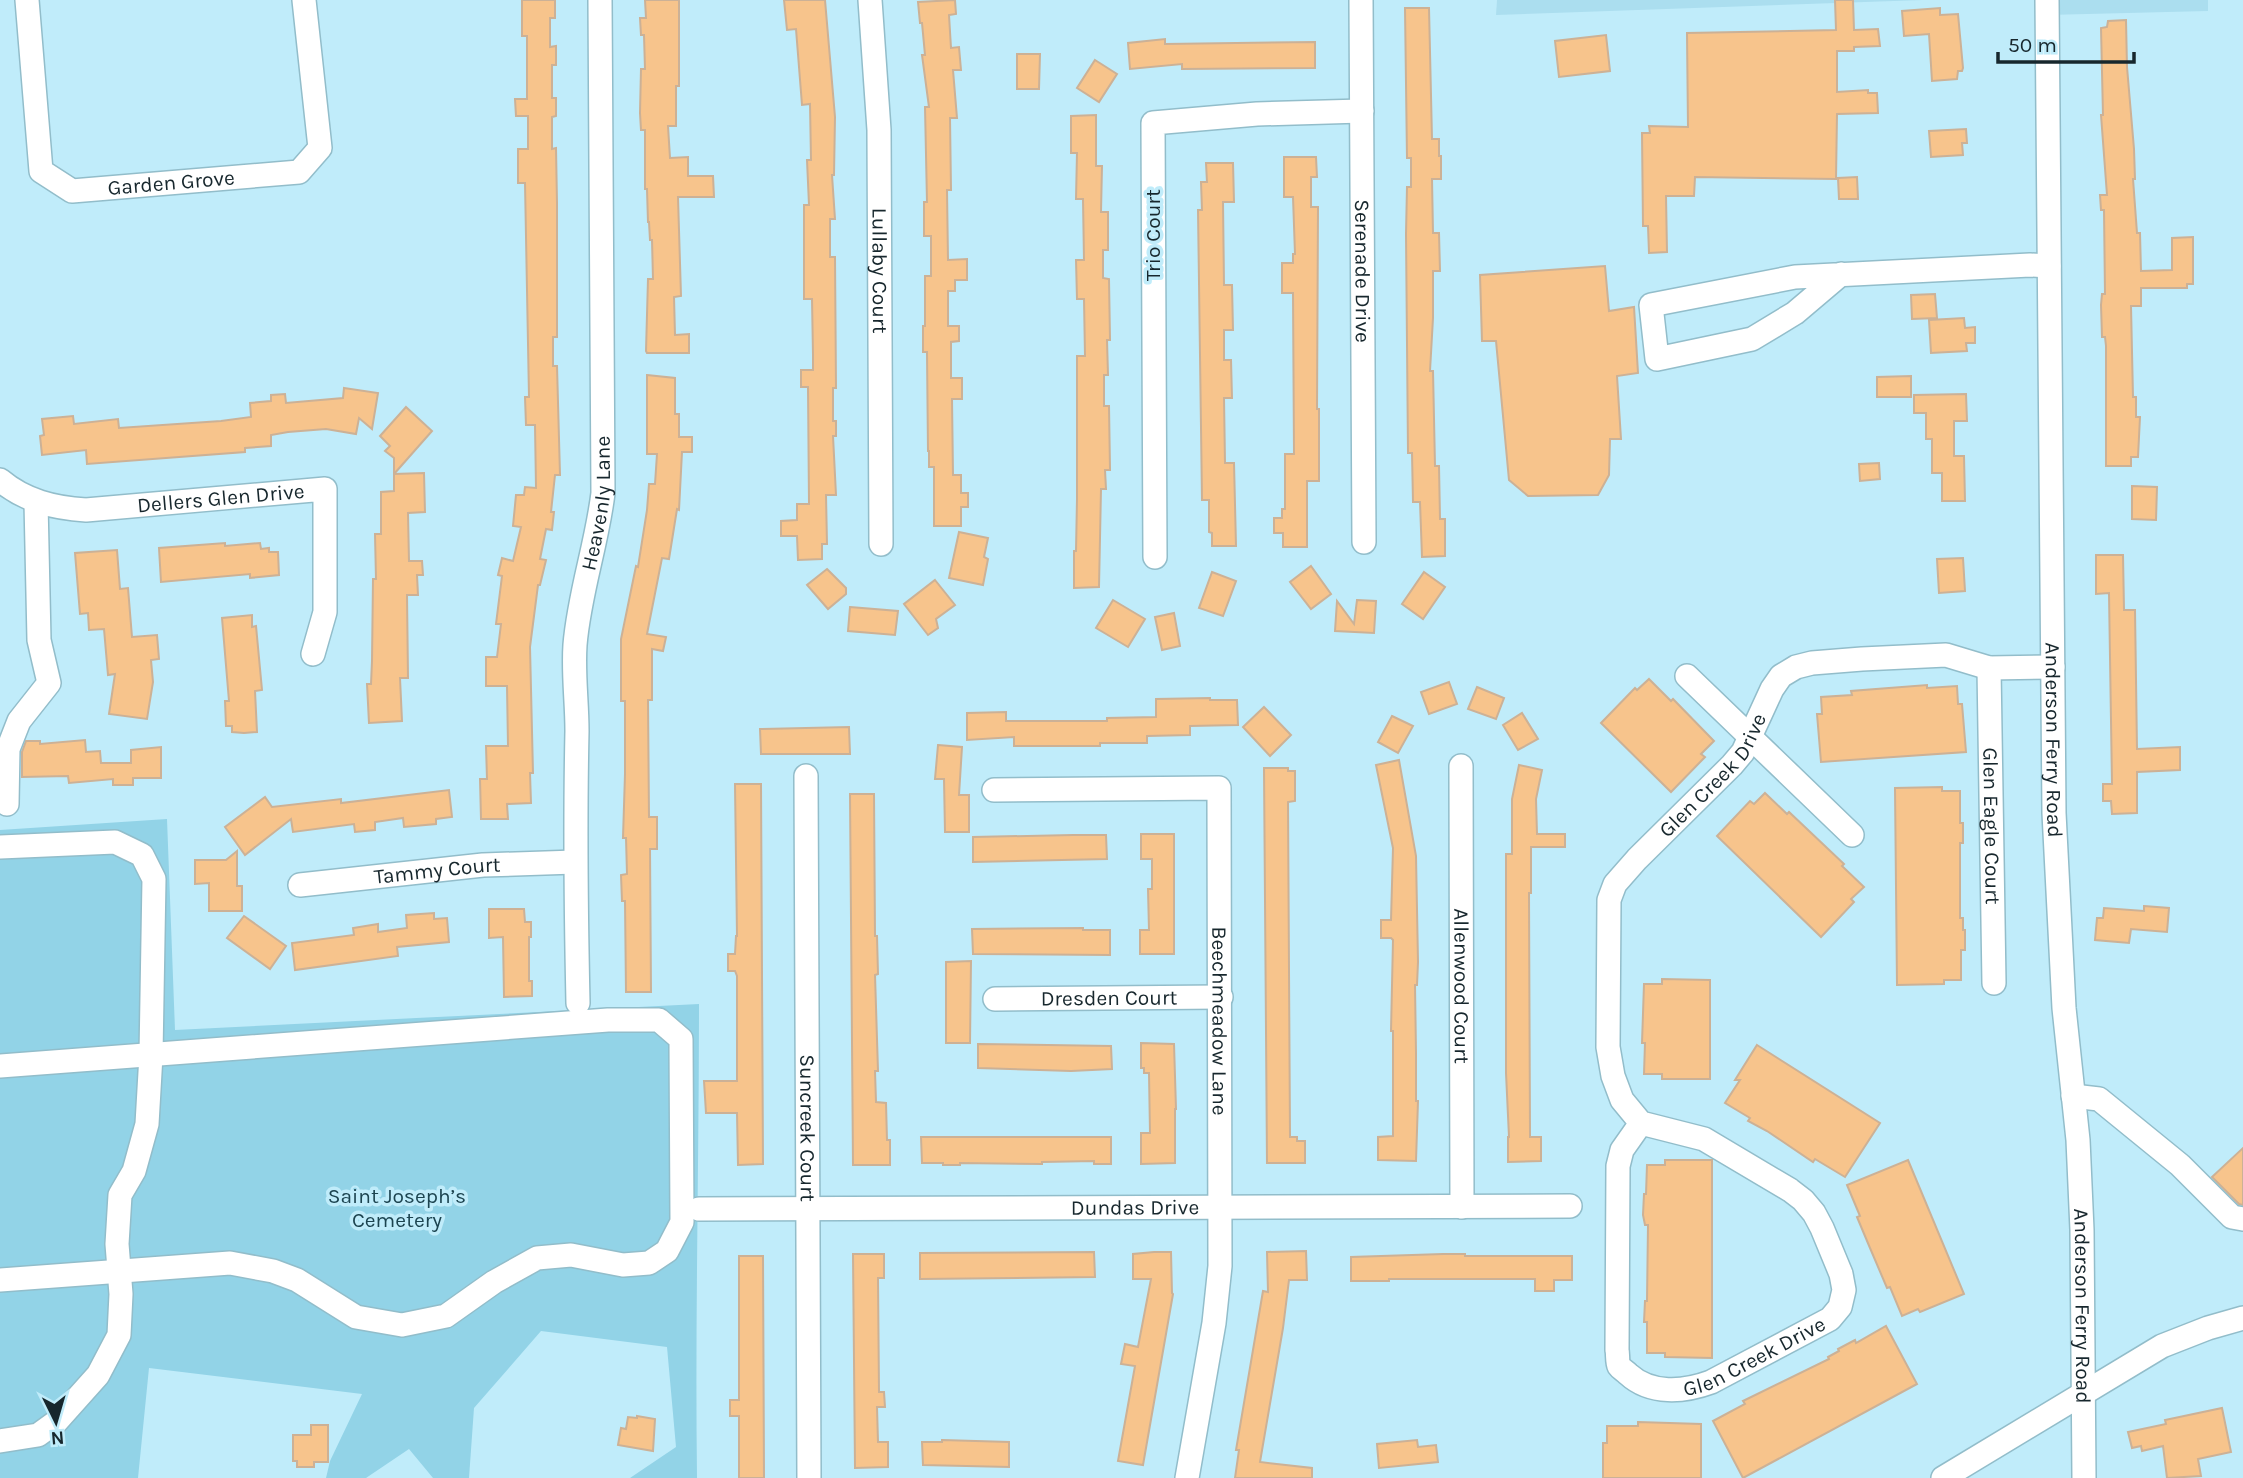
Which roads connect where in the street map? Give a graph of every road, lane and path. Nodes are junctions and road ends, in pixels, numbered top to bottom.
1 (27, 0) edge
2 (304, 0) edge
3 (600, 0) edge
4 (870, 0) edge
5 (1361, 0) edge
6 (2047, 0) edge
7 (1362, 111) junction
8 (2049, 266) junction
9 (1841, 274) junction
10 (0, 480) edge
11 (36, 502) junction
12 (1364, 542) dead end
13 (881, 544) dead end
14 (1155, 557) dead end
15 (313, 654) dead end
16 (2053, 667) junction
17 (1989, 668) junction
18 (1687, 676) dead end
19 (1750, 737) junction
20 (1461, 766) dead end
21 (806, 776) dead end
22 (994, 790) dead end
23 (7, 804) dead end
24 (1852, 835) dead end
25 (0, 846) edge
26 (575, 862) junction
27 (300, 885) dead end
28 (1994, 983) dead end
29 (1221, 997) junction
30 (995, 999) dead end
31 (578, 1003) dead end
32 (151, 1055) junction
33 (0, 1066) edge
34 (2073, 1096) junction
35 (1642, 1123) junction
36 (1570, 1206) dead end
37 (1462, 1207) junction
38 (1222, 1208) junction
39 (699, 1209) dead end
40 (807, 1209) junction
41 (2243, 1219) edge
42 (118, 1272) junction
43 (0, 1280) edge
44 (2243, 1318) edge
45 (2082, 1393) junction
46 (0, 1441) edge
47 (809, 1478) edge
48 (1187, 1478) edge
49 (1943, 1478) edge
50 (2084, 1478) edge

1 - 2 street, Garden Grove
3 - 26 street, Heavenly Lane
4 - 13 street, Lullaby Court
5 - 7 street, Serenade Drive
6 - 8 street, Anderson Ferry Road
7 - 12 street, Serenade Drive
7 - 14 street, Trio Court
8 - 9 street
8 - 16 street, Anderson Ferry Road
9 - 9 street
10 - 11 street, Dellers Glen Drive
11 - 15 street, Dellers Glen Drive
11 - 23 street
16 - 17 street, Glen Creek Drive
16 - 34 street, Anderson Ferry Road
17 - 19 street, Glen Creek Drive
17 - 28 street, Glen Eagle Court
18 - 19 street
19 - 24 street
19 - 35 street, Glen Creek Drive
20 - 37 street, Allenwood Court
21 - 40 street, Suncreek Court
22 - 29 street, Beechmeadow Lane
25 - 32 street
26 - 27 street, Tammy Court
26 - 31 street, Heavenly Lane
29 - 30 street, Dresden Court
29 - 38 street, Beechmeadow Lane
32 - 33 street
32 - 42 street
32 - 42 street
34 - 41 street
34 - 45 street, Anderson Ferry Road
35 - 35 street, Glen Creek Drive
36 - 37 street, Dundas Drive
37 - 38 street, Dundas Drive
38 - 40 street, Dundas Drive
38 - 48 street, Beechmeadow Lane
39 - 40 street, Dundas Drive
40 - 47 street, Suncreek Court
42 - 43 street
42 - 46 street
44 - 45 street
45 - 49 street
45 - 50 street, Anderson Ferry Road

